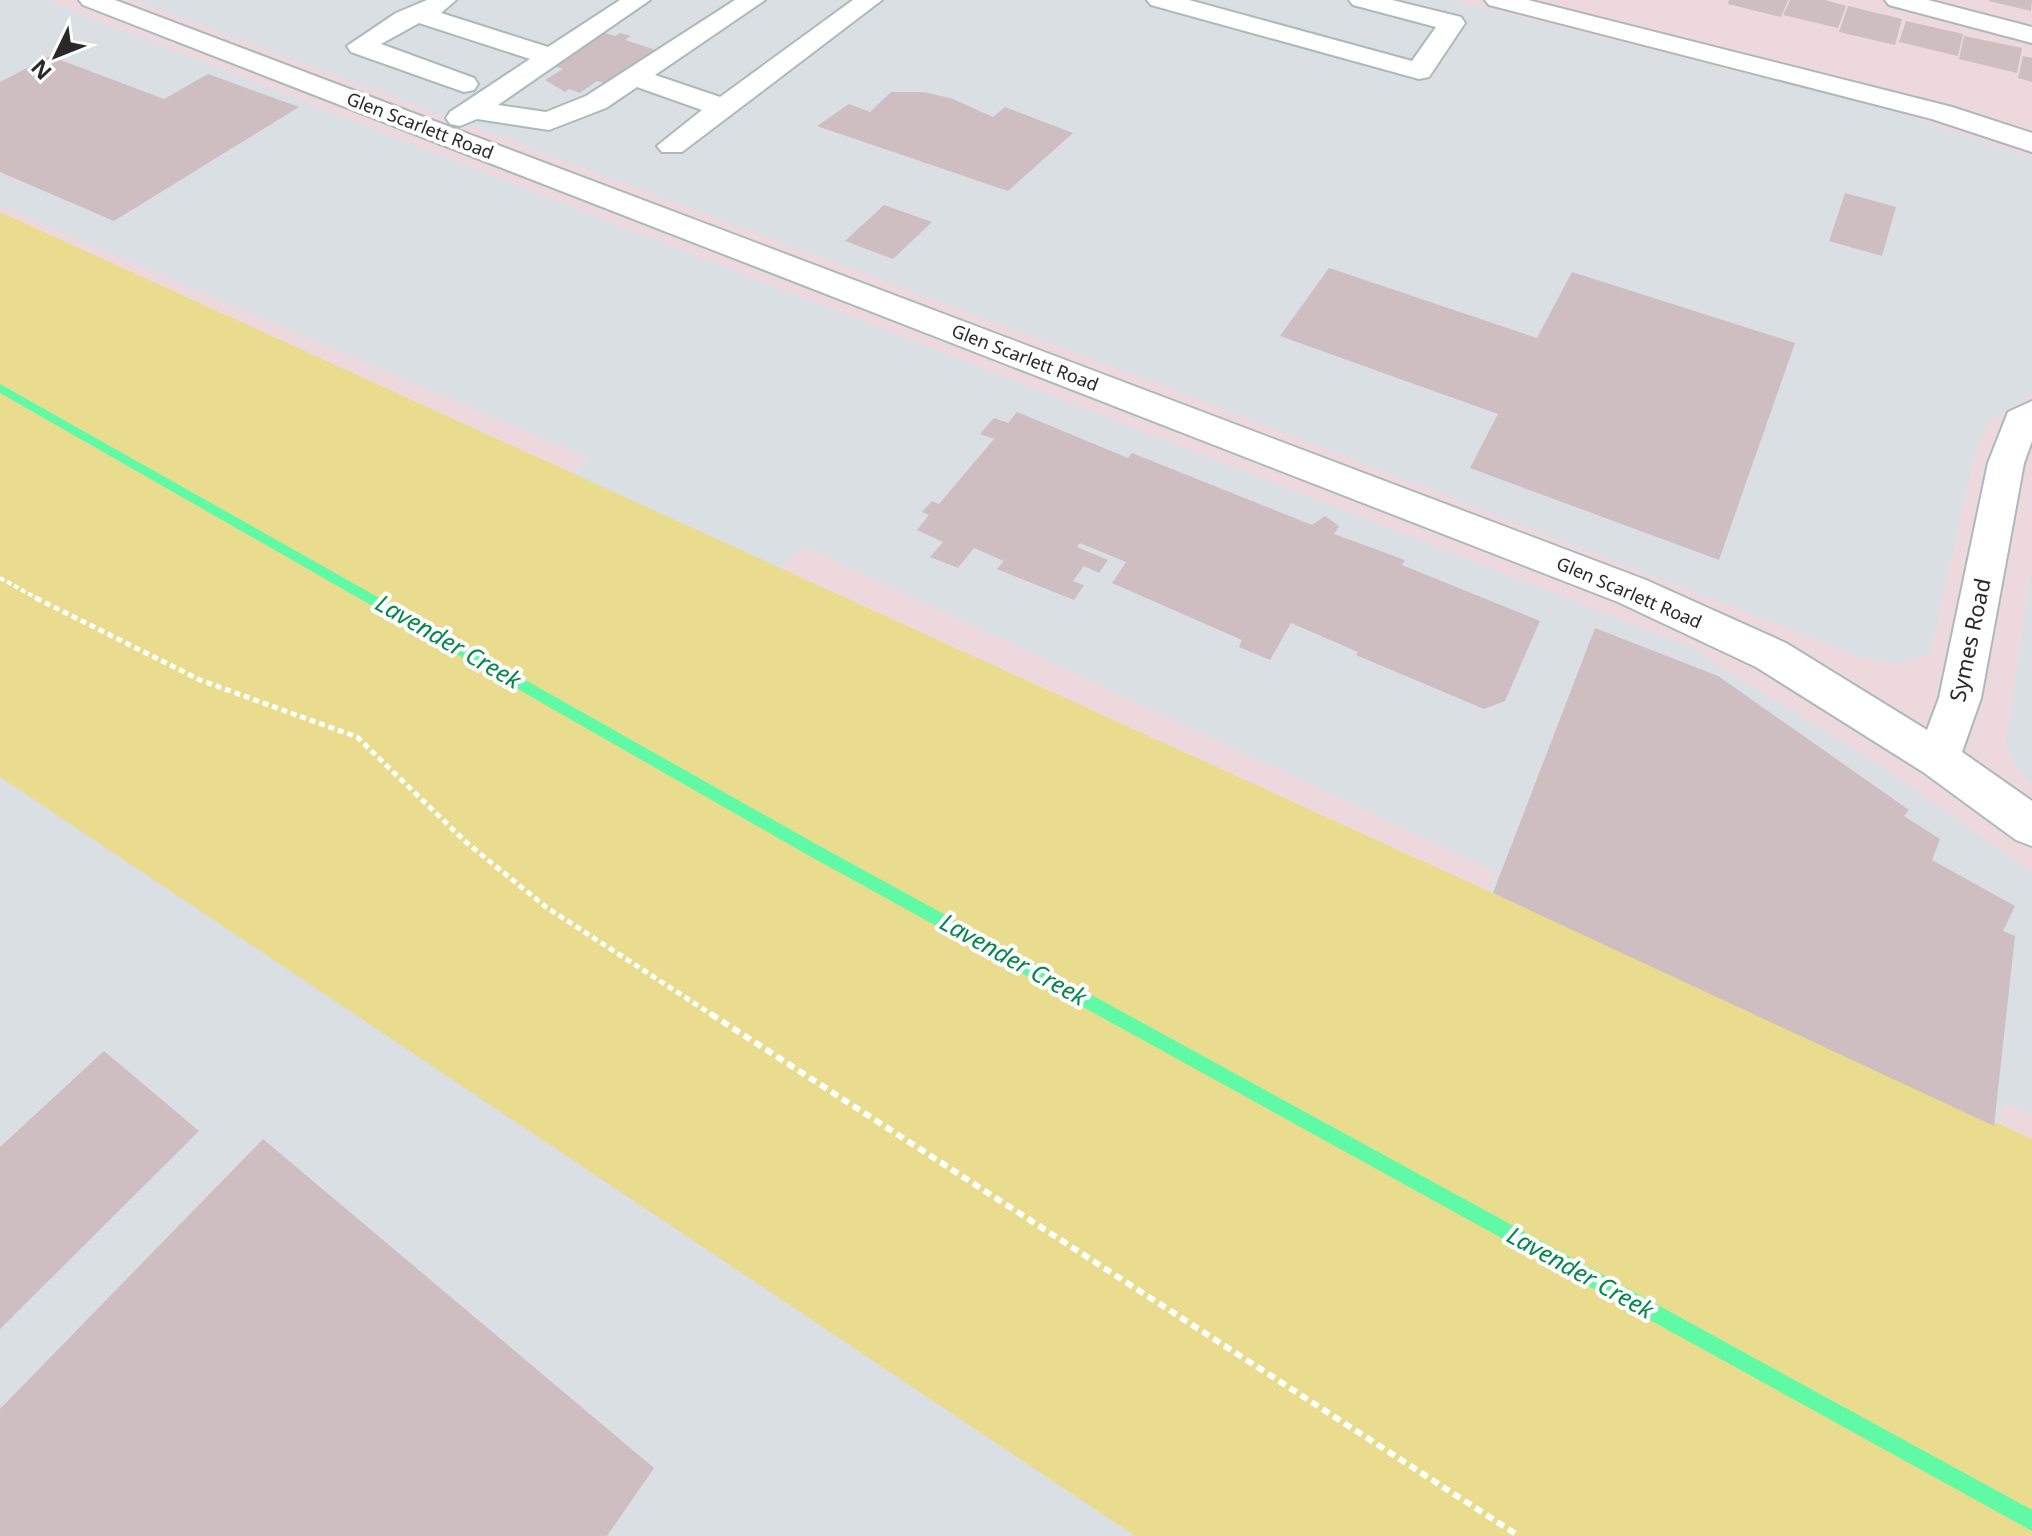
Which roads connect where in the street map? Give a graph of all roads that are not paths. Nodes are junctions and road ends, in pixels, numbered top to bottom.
1 (92, 0) edge
2 (446, 0) edge
3 (637, 0) edge
4 (752, 0) edge
5 (869, 0) edge
6 (1160, 0) edge
7 (1362, 0) edge
8 (1498, 0) edge
9 (1576, 0) edge
10 (1898, 0) edge
11 (420, 15) junction
12 (2032, 35) edge
13 (551, 57) junction
14 (634, 77) junction
15 (468, 97) junction
16 (723, 108) junction
17 (2032, 120) edge
18 (438, 133) junction
19 (2032, 143) edge
20 (672, 146) dead end
21 (2032, 413) edge
22 (1938, 759) junction
23 (2032, 826) edge

1 - 18 street, Glen Scarlett Road
2 - 11 street
3 - 13 street
4 - 14 street
5 - 16 street
6 - 7 street
8 - 19 street
9 - 17 street
10 - 12 street
11 - 13 street
11 - 15 street
13 - 15 street
14 - 15 street
14 - 16 street
15 - 18 street
16 - 20 street
18 - 22 street, Glen Scarlett Road
21 - 22 street, Symes Road
22 - 23 street

